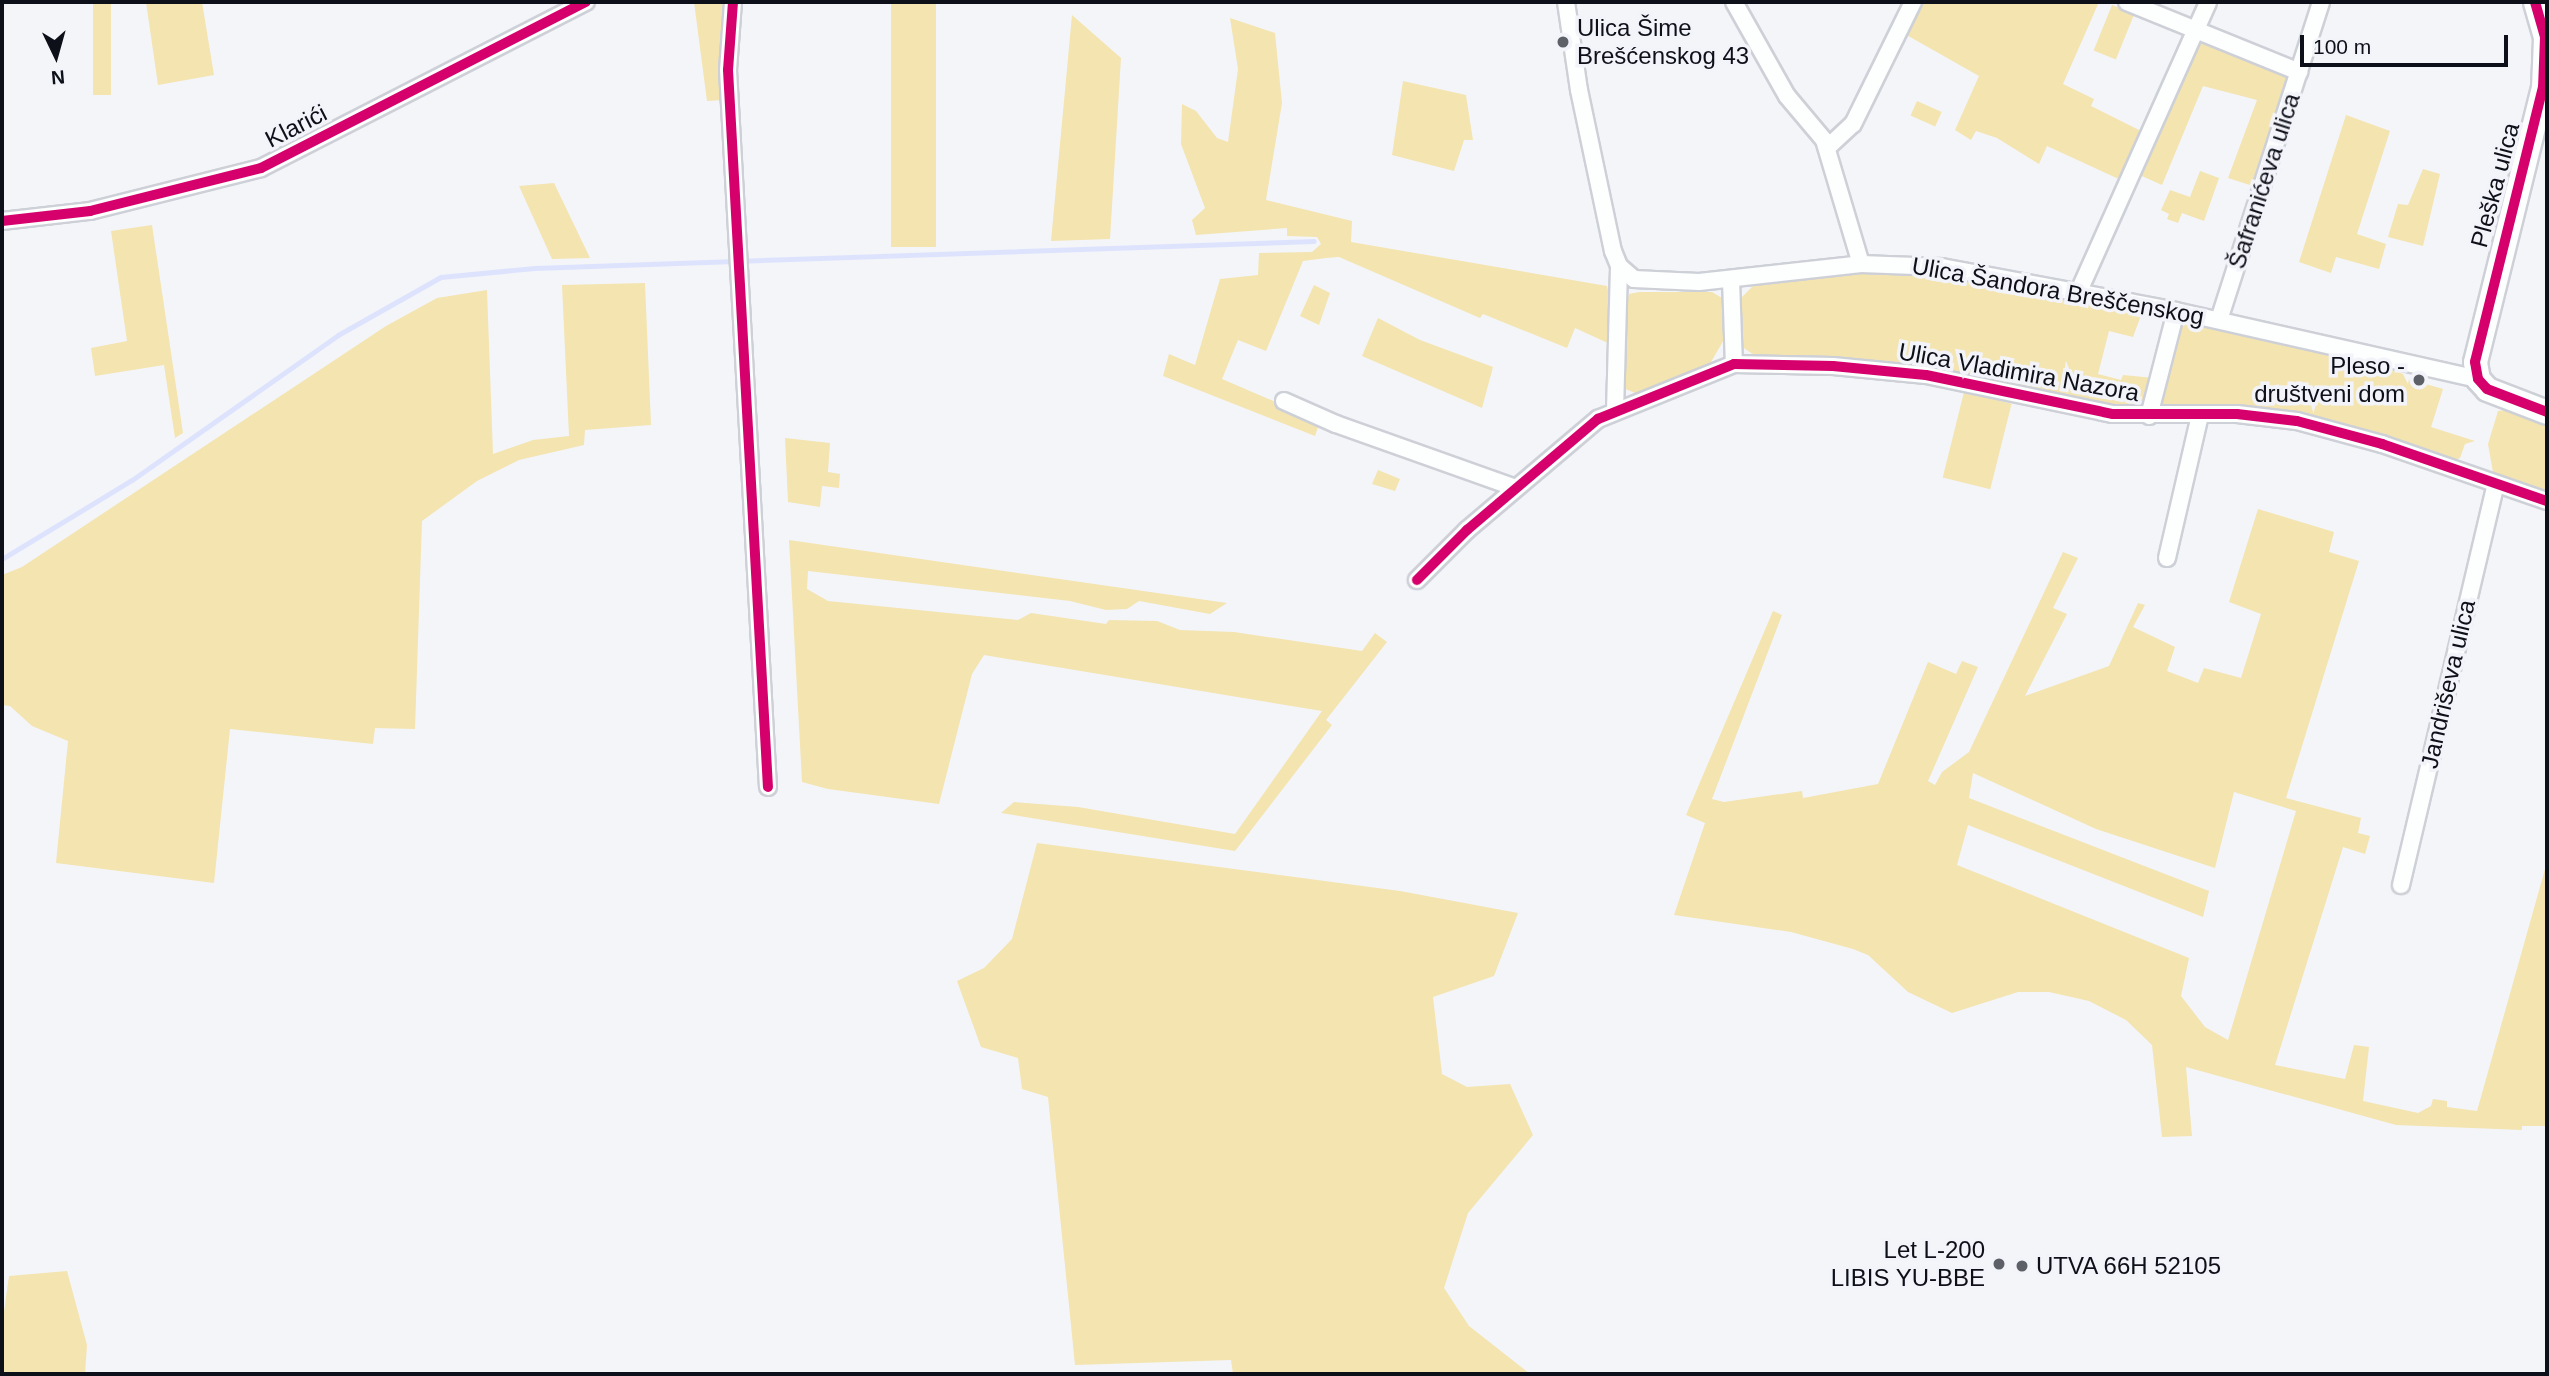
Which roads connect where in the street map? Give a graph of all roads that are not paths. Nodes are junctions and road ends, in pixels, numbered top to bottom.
1 (586, 2) edge
2 (733, 2) edge
3 (1566, 2) edge
4 (1734, 2) edge
5 (1913, 2) edge
6 (2127, 2) edge
7 (2208, 2) edge
8 (2320, 2) edge
9 (2540, 5) edge
10 (2195, 30) junction
11 (2546, 71) edge
12 (2299, 72) junction
13 (1827, 148) junction
14 (2, 221) edge
15 (1861, 264) junction
16 (1619, 266) junction
17 (1731, 280) junction
18 (2079, 291) junction
19 (2176, 311) junction
20 (2219, 320) junction
21 (1734, 364) junction
22 (2478, 379) junction
23 (1284, 401) dead end
24 (1615, 411) junction
25 (2547, 412) edge
26 (2200, 415) junction
27 (2148, 416) junction
28 (2496, 484) junction
29 (1516, 488) junction
30 (2547, 501) edge
31 (2167, 558) dead end
32 (1417, 580) dead end
33 (768, 788) dead end
34 (2401, 885) dead end

1 - 14 street, Klarići
2 - 33 street
3 - 16 street
4 - 13 street
5 - 13 street
6 - 10 street
7 - 10 street
8 - 12 street, Šafranićeva ulica
9 - 11 street, Pleška ulica
10 - 12 street
10 - 18 street
11 - 22 street, Pleška ulica
12 - 20 street, Šafranićeva ulica
13 - 15 street
15 - 17 street, Ulica Šandora Breščenskog
15 - 18 street, Ulica Šandora Breščenskog
16 - 17 street, Ulica Šandora Breščenskog
16 - 24 street
17 - 21 street
18 - 19 street, Ulica Šandora Breščenskog
19 - 20 street, Ulica Šandora Breščenskog
19 - 27 street
20 - 22 street, Ulica Šandora Breščenskog
21 - 24 street, Ulica Vladimira Nazora
21 - 27 street, Ulica Vladimira Nazora
22 - 25 street, Ulica Šandora Breščenskog
23 - 29 street
24 - 29 street, Ulica Vladimira Nazora
26 - 27 street, Ulica Vladimira Nazora
26 - 28 street, Ulica Vladimira Nazora
26 - 31 street
28 - 30 street, Ulica Vladimira Nazora
28 - 34 street, Jandriševa ulica
29 - 32 street, Ulica Vladimira Nazora

